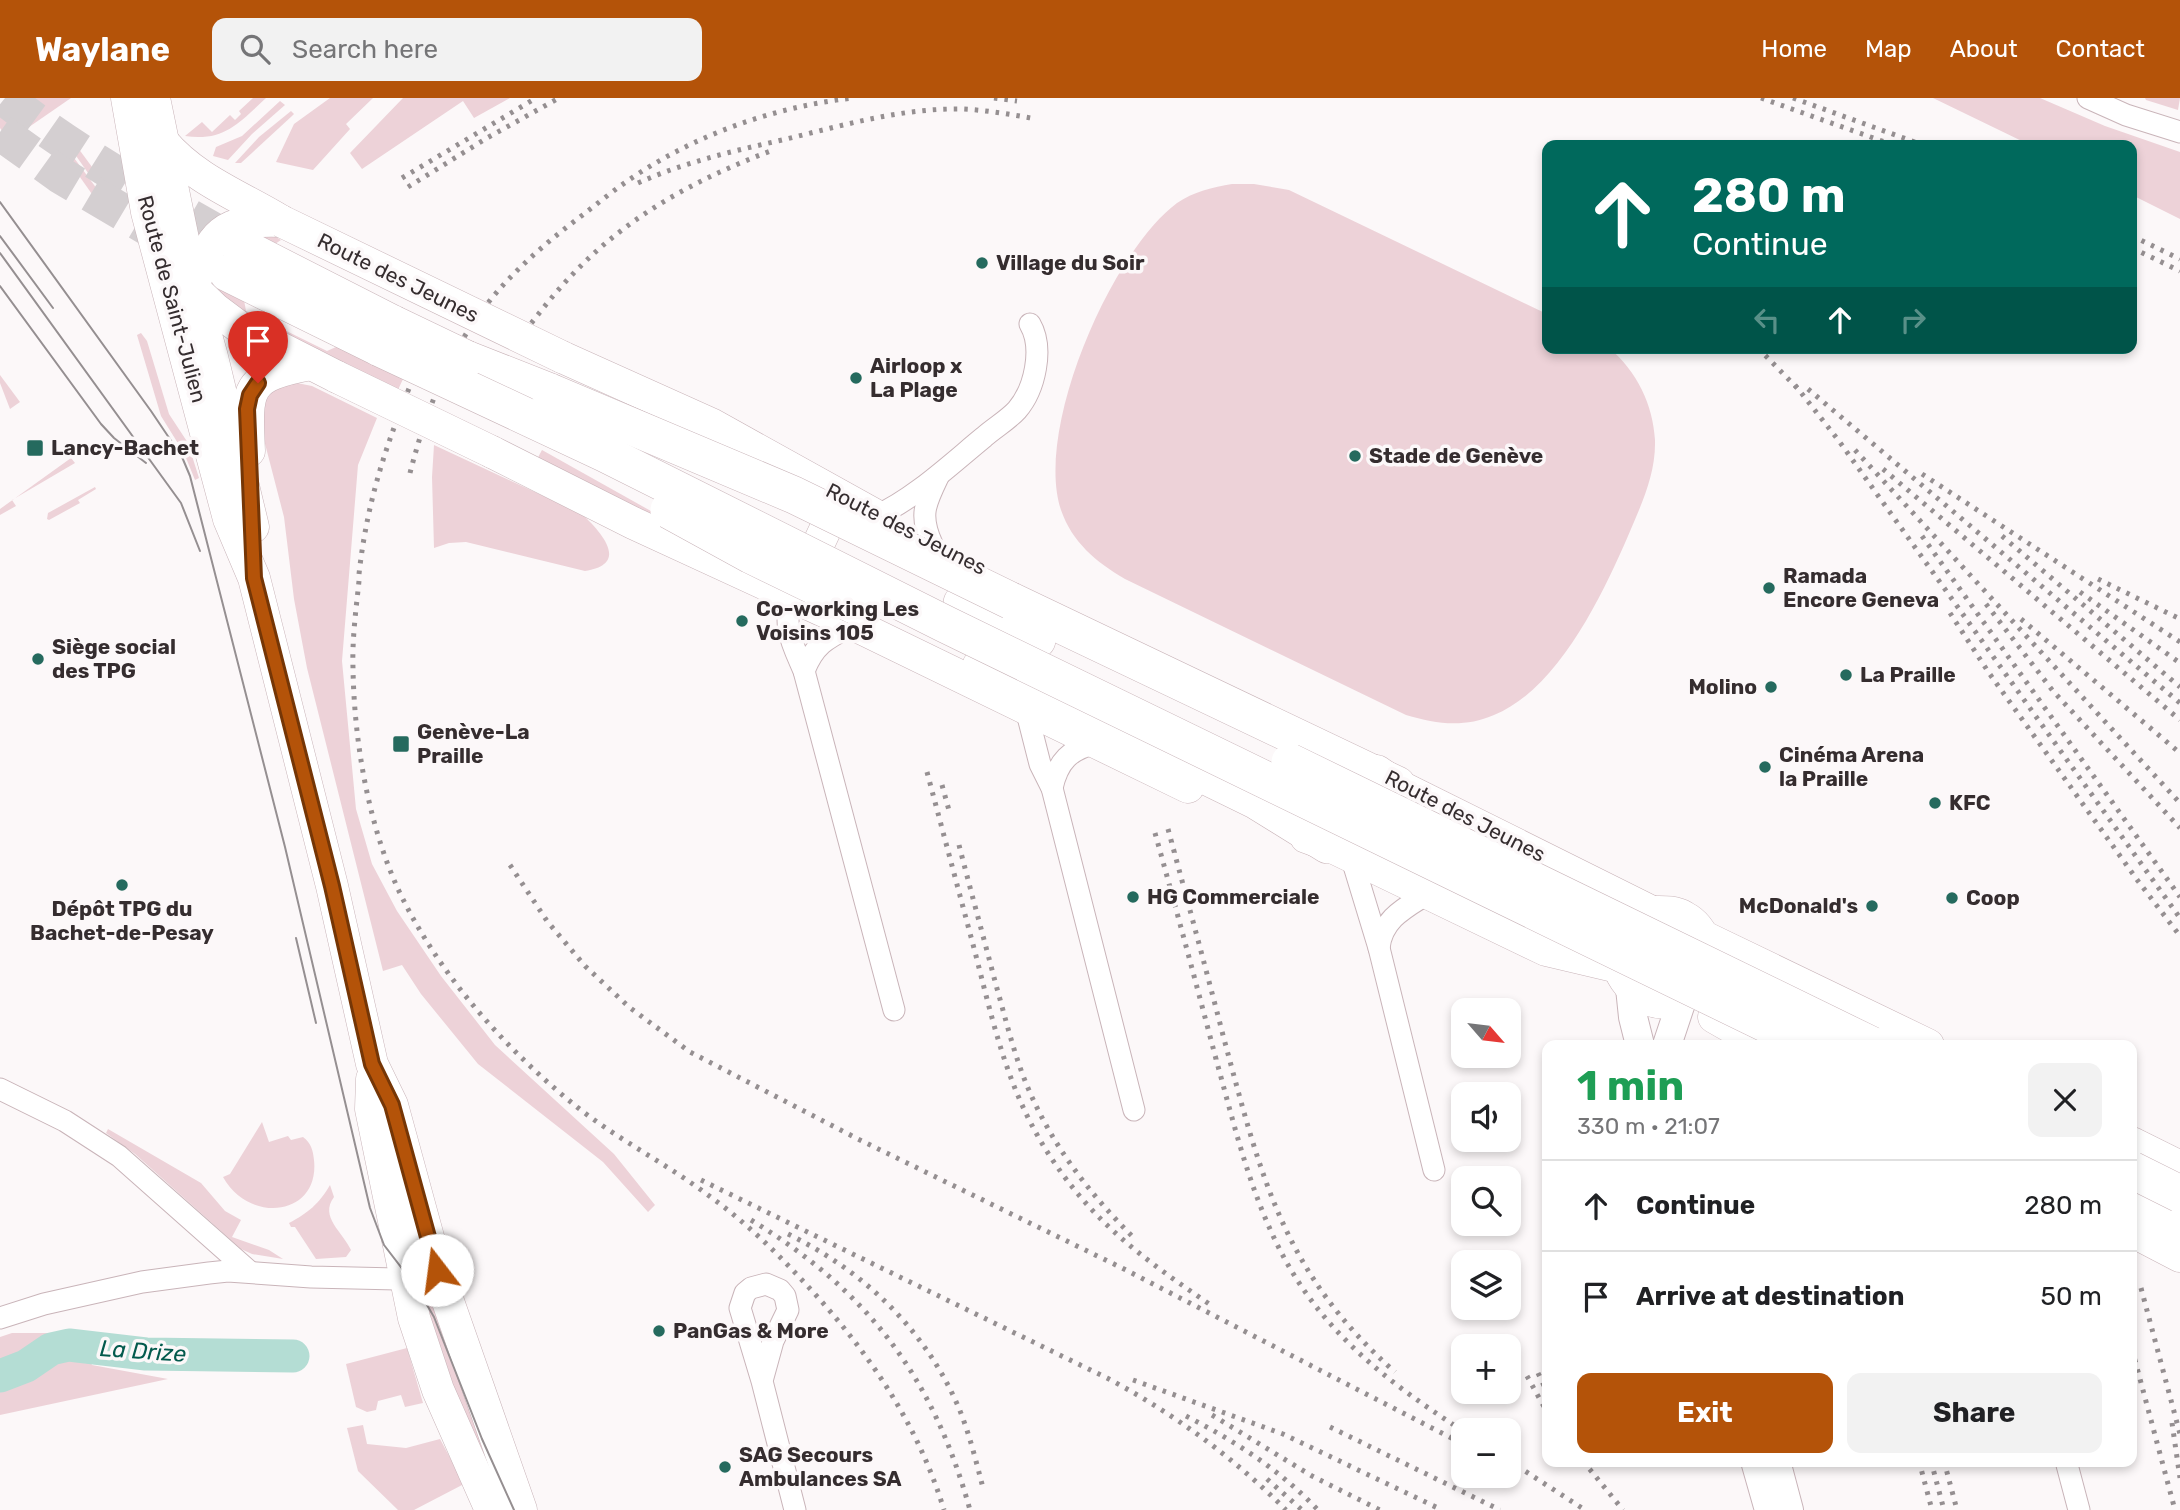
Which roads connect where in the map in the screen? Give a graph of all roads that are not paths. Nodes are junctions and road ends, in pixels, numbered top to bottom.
1 (127, 98) edge
2 (155, 98) edge
3 (2088, 98) edge
4 (2180, 132) edge
5 (163, 142) junction
6 (281, 221) junction
7 (158, 250) junction
8 (234, 260) tunnel mouth
9 (193, 288) junction
10 (1030, 324) dead end
11 (178, 326) junction
12 (387, 336) junction
13 (466, 359) junction
14 (324, 371) junction
15 (485, 399) junction
16 (939, 475) junction
17 (840, 498) junction
18 (876, 516) junction
19 (253, 523) junction
20 (932, 544) junction
21 (254, 578) junction
22 (793, 598) junction
23 (853, 625) junction
24 (804, 671) junction
25 (1026, 709) junction
26 (1097, 743) junction
27 (1397, 785) junction
28 (1052, 788) junction
29 (1339, 851) junction
30 (1427, 894) junction
31 (1653, 912) junction
32 (1703, 936) junction
33 (1379, 948) junction
34 (1624, 978) junction
35 (1682, 1000) junction
36 (894, 1010) dead end
37 (1639, 1040) edge
38 (1668, 1040) edge
39 (1756, 1040) edge
40 (1800, 1040) edge
41 (1861, 1040) edge
42 (1918, 1040) edge
43 (372, 1064) junction
44 (0, 1089) edge
45 (1134, 1110) dead end
46 (2137, 1154) edge
47 (2137, 1156) edge
48 (2180, 1167) edge
49 (1434, 1170) dead end
50 (2180, 1194) edge
51 (2137, 1202) edge
52 (2180, 1223) edge
53 (2137, 1234) edge
54 (2180, 1256) edge
55 (437, 1270) junction
56 (250, 1272) junction
57 (406, 1279) junction
58 (0, 1318) edge
59 (762, 1381) dead end
60 (1757, 1467) edge
61 (1778, 1467) edge
62 (2068, 1467) edge
63 (491, 1510) edge
64 (521, 1510) edge
65 (795, 1510) edge
66 (1769, 1510) edge
67 (1789, 1510) edge
68 (2079, 1510) edge

1 - 7 main road, Route de Saint-Julien
2 - 5 main road, Route de Saint-Julien
3 - 4 street
5 - 6 main road, Route des Jeunes
5 - 9 main road, Route de Saint-Julien
6 - 9 main road
6 - 17 main road, Route des Jeunes, bridge
7 - 9 main road
7 - 11 main road, Route de Saint-Julien
8 - 12 highway
9 - 11 main road
9 - 14 main road
9 - 19 main road, Route de Saint-Julien
10 - 16 street
11 - 21 main road, Route de Saint-Julien
12 - 13 highway, bridge
12 - 15 highway, bridge
13 - 27 highway, bridge
13 - 41 highway, bridge
14 - 19 main road
14 - 22 main road, bridge
15 - 29 highway, bridge
15 - 40 highway, bridge
16 - 18 street
16 - 20 street
17 - 18 main road, Route des Jeunes
17 - 22 main road
18 - 20 main road, Route des Jeunes
19 - 21 main road, Route de Saint-Julien
20 - 27 main road, Route des Jeunes
21 - 43 main road, Route de Saint-Julien
22 - 23 main road
22 - 24 street
23 - 24 street
23 - 25 main road
24 - 36 street
25 - 26 main road
25 - 28 street
26 - 28 street
26 - 29 main road
27 - 31 main road, Route des Jeunes
28 - 45 street
29 - 30 main road
29 - 33 street
30 - 33 street
30 - 34 main road
31 - 32 main road
31 - 34 main road
32 - 35 main road
32 - 42 main road
33 - 49 street
34 - 35 main road
34 - 37 main road
35 - 38 main road
35 - 39 main road
43 - 55 main road, Route de Saint-Julien
43 - 57 main road, Route de Saint-Julien
44 - 56 street
46 - 48 main road
47 - 50 highway, bridge
51 - 52 highway
53 - 54 main road
55 - 57 street
55 - 64 main road, Route de Saint-Julien
56 - 57 street
56 - 58 street
57 - 63 main road, Route de Saint-Julien
59 - 65 street
60 - 66 main road
61 - 67 main road
62 - 68 street

